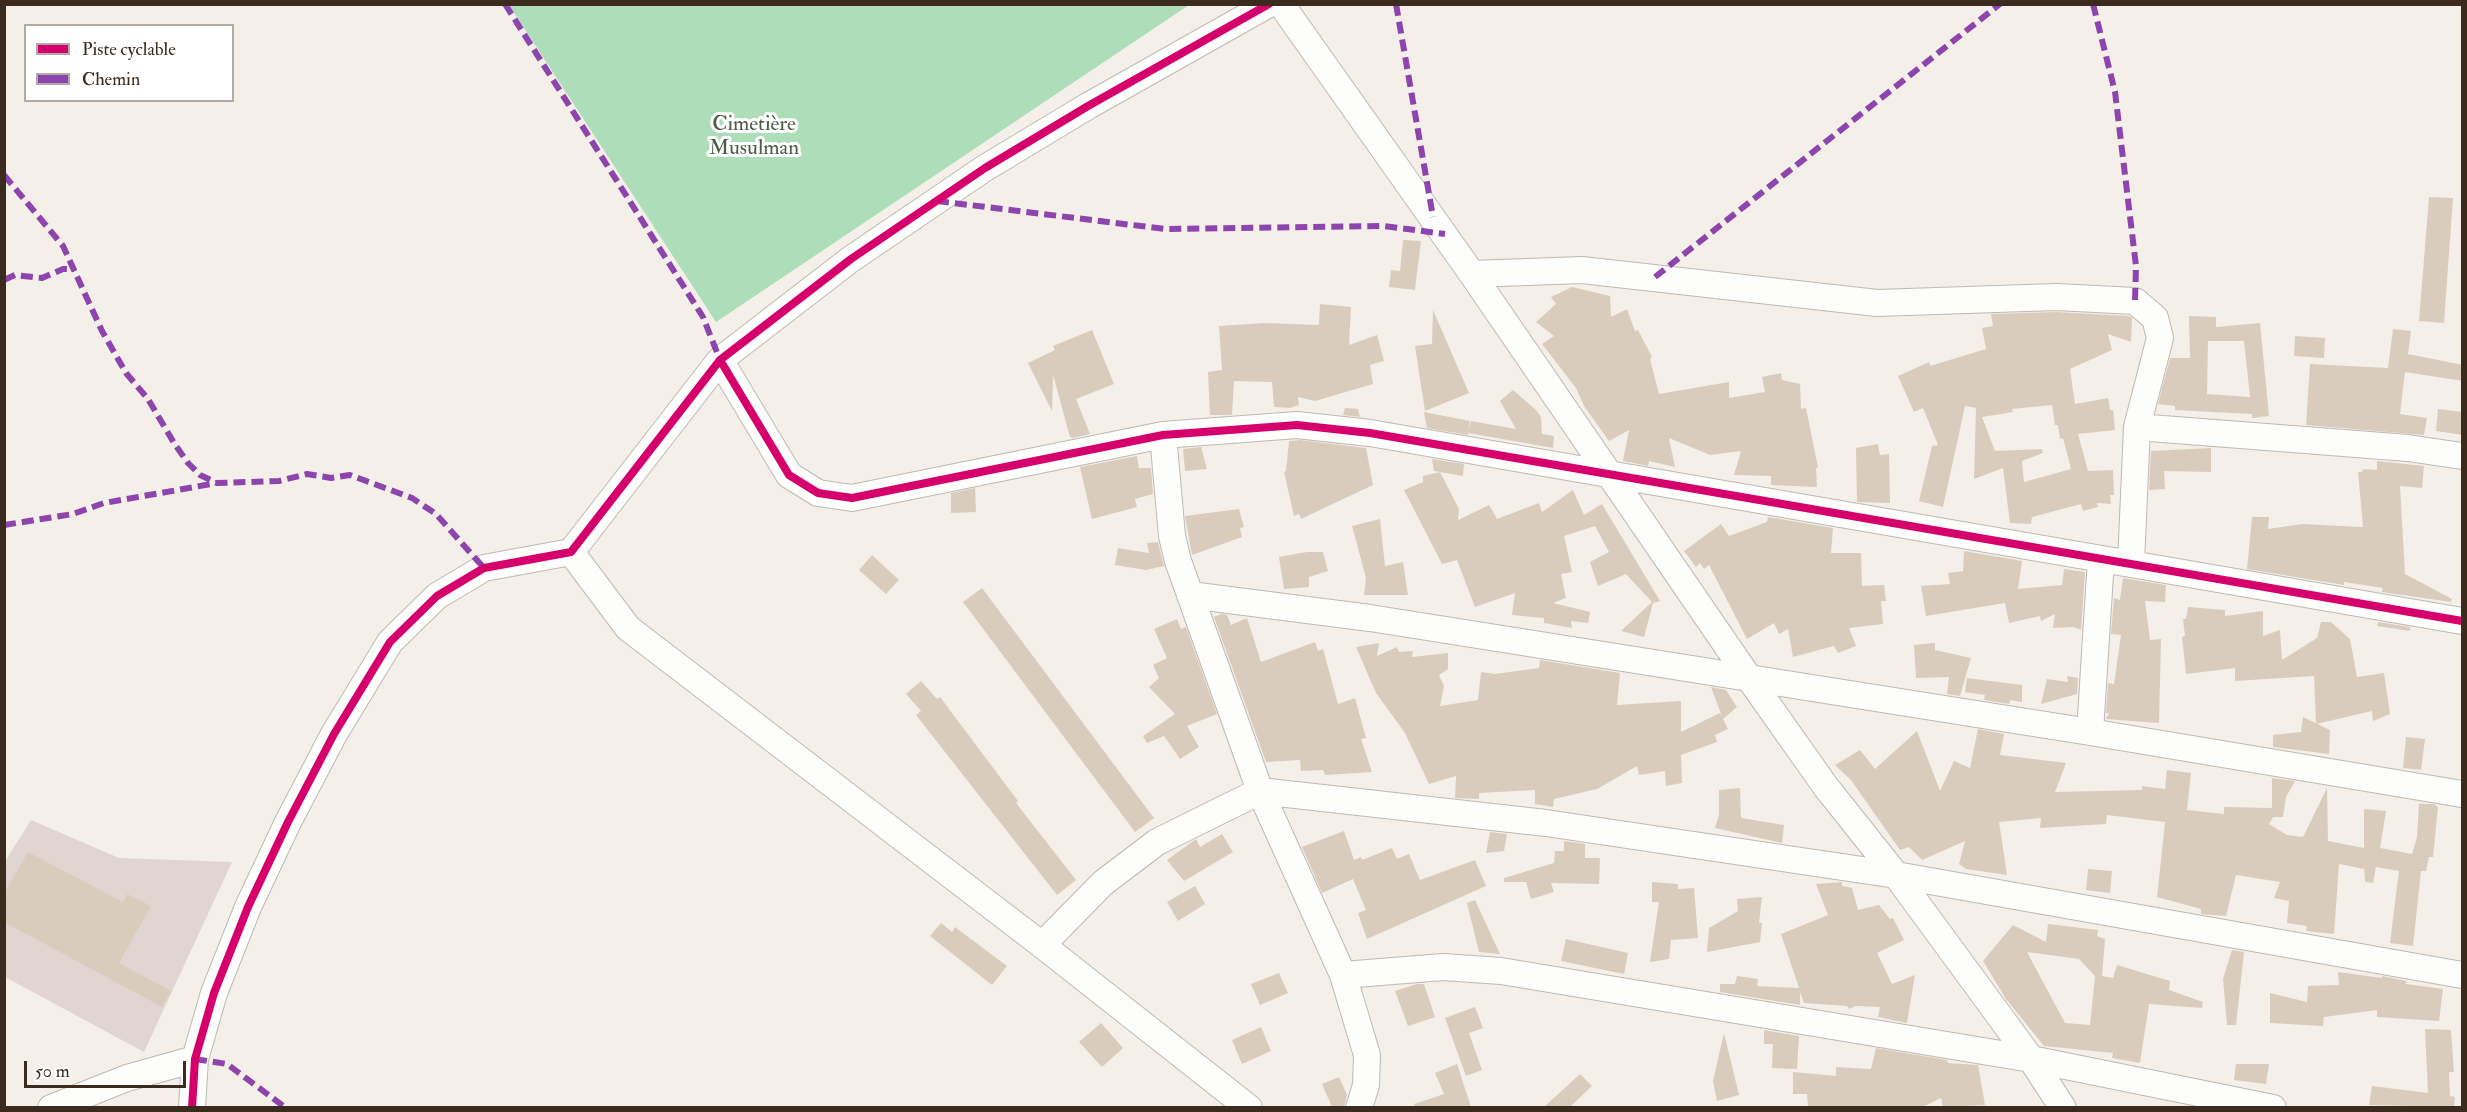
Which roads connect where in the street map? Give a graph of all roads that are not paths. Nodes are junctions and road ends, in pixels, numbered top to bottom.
1 (1269, 4) edge
2 (1281, 4) edge
3 (1473, 274) junction
4 (720, 360) junction
5 (2137, 427) junction
6 (1163, 435) junction
7 (2463, 456) edge
8 (1611, 474) junction
9 (571, 552) junction
10 (2101, 559) junction
11 (2130, 563) junction
12 (1190, 595) junction
13 (2463, 621) edge
14 (1749, 678) junction
15 (2090, 732) junction
16 (1260, 791) junction
17 (2463, 794) edge
18 (1896, 875) junction
19 (1042, 945) junction
20 (1343, 975) junction
21 (2463, 975) edge
22 (195, 1059) junction
23 (2031, 1059) junction
24 (51, 1107) edge
25 (192, 1107) edge
26 (1249, 1107) edge
27 (1359, 1107) edge
28 (2064, 1107) edge
29 (2273, 1107) edge

1 - 4 street
2 - 3 street
3 - 5 street
3 - 8 street
4 - 6 street
4 - 9 street
5 - 7 street
5 - 11 street
6 - 8 street
6 - 12 street
8 - 10 street
8 - 14 street
9 - 19 street
9 - 22 street
10 - 11 street
10 - 15 street
11 - 13 street
12 - 14 street
12 - 16 street
14 - 15 street
14 - 18 street
15 - 17 street
16 - 18 street
16 - 19 street
16 - 20 street
18 - 21 street
18 - 23 street
19 - 26 street
20 - 23 street
20 - 27 street
22 - 24 street
22 - 25 street
23 - 28 street
23 - 29 street

